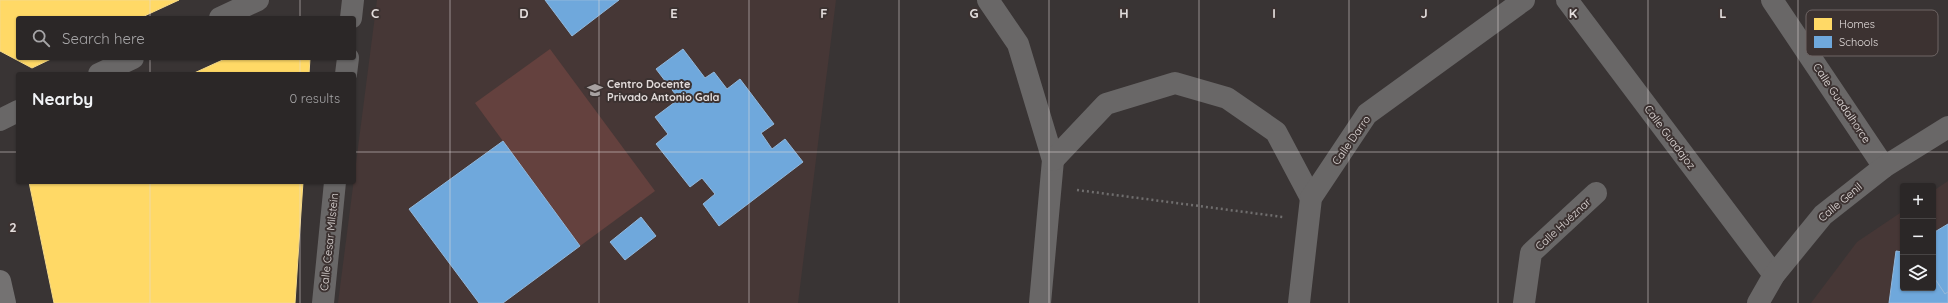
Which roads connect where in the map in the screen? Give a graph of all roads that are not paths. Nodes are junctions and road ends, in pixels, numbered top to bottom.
1 (258, 0) edge
2 (353, 0) edge
3 (988, 0) edge
4 (1524, 0) edge
5 (1567, 0) edge
6 (1772, 0) edge
7 (224, 16) edge
8 (352, 16) edge
9 (1806, 51) edge
10 (1810, 56) edge
11 (129, 60) edge
12 (348, 60) edge
13 (103, 72) edge
14 (346, 72) edge
15 (16, 112) edge
16 (0, 120) edge
17 (1948, 127) edge
18 (1053, 160) junction
19 (1884, 167) junction
20 (335, 184) edge
21 (1596, 193) dead end
22 (1311, 198) junction
23 (1774, 275) junction
24 (0, 281) edge
25 (5, 303) edge
26 (323, 303) edge
27 (1040, 303) edge
28 (1299, 303) edge
29 (1524, 303) edge
30 (1758, 303) edge

1 - 7 street
2 - 8 street
3 - 18 street
4 - 22 street, Calle Darro
5 - 23 street, Calle Guadajoz
6 - 9 street, Calle Guadalhorce
10 - 19 street, Calle Guadalhorce
11 - 13 street
12 - 14 street
15 - 16 street
17 - 19 street, Calle Genil
18 - 22 street
18 - 27 street
19 - 23 street, Calle Genil
20 - 26 street, Calle Cesar Milstein
21 - 29 street, Calle Huéznar
22 - 28 street, Calle Darro
23 - 30 street, Calle Genil
24 - 25 main road

